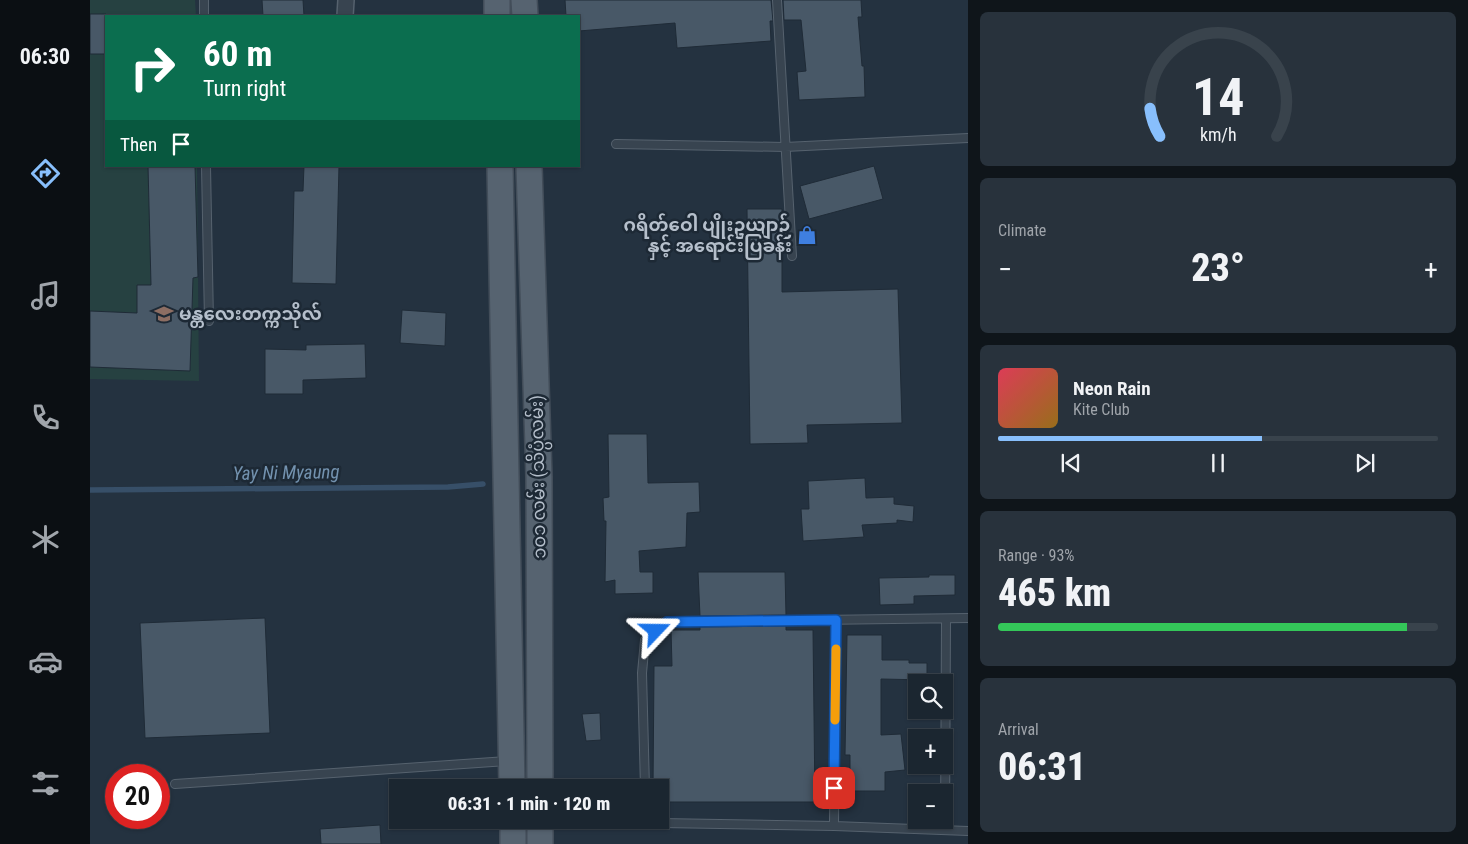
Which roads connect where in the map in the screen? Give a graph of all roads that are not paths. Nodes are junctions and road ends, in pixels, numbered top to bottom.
1 (204, 0) edge
2 (346, 0) edge
3 (497, 0) edge
4 (524, 0) edge
5 (777, 0) edge
6 (204, 15) edge
7 (345, 15) edge
8 (497, 15) edge
9 (525, 15) edge
10 (968, 138) edge
11 (616, 144) dead end
12 (785, 147) junction
13 (206, 167) edge
14 (500, 167) edge
15 (529, 167) edge
16 (792, 256) dead end
17 (209, 321) dead end
18 (946, 618) junction
19 (968, 618) edge
20 (836, 620) junction
21 (512, 761) junction
22 (512, 779) edge
23 (540, 779) edge
24 (645, 779) edge
25 (175, 784) dead end
26 (669, 822) edge
27 (834, 826) junction
28 (513, 829) edge
29 (945, 830) junction
30 (968, 831) edge
31 (513, 844) edge

1 - 6 lane
2 - 7 street
3 - 8 main road
4 - 9 main road
5 - 12 lane
10 - 12 lane
11 - 12 lane
12 - 16 lane
13 - 17 lane
14 - 21 main road, ၁၀၁ လမ်း (သိပ္ပံလမ်း)
15 - 23 main road, ၁၀၁ လမ်း (သိပ္ပံလမ်း)
18 - 19 lane
18 - 20 lane
18 - 29 lane
20 - 24 lane
20 - 27 lane
21 - 22 main road, ၁၀၁ လမ်း (သိပ္ပံလမ်း)
21 - 25 lane
26 - 27 lane
27 - 29 lane
28 - 31 main road
29 - 30 lane

